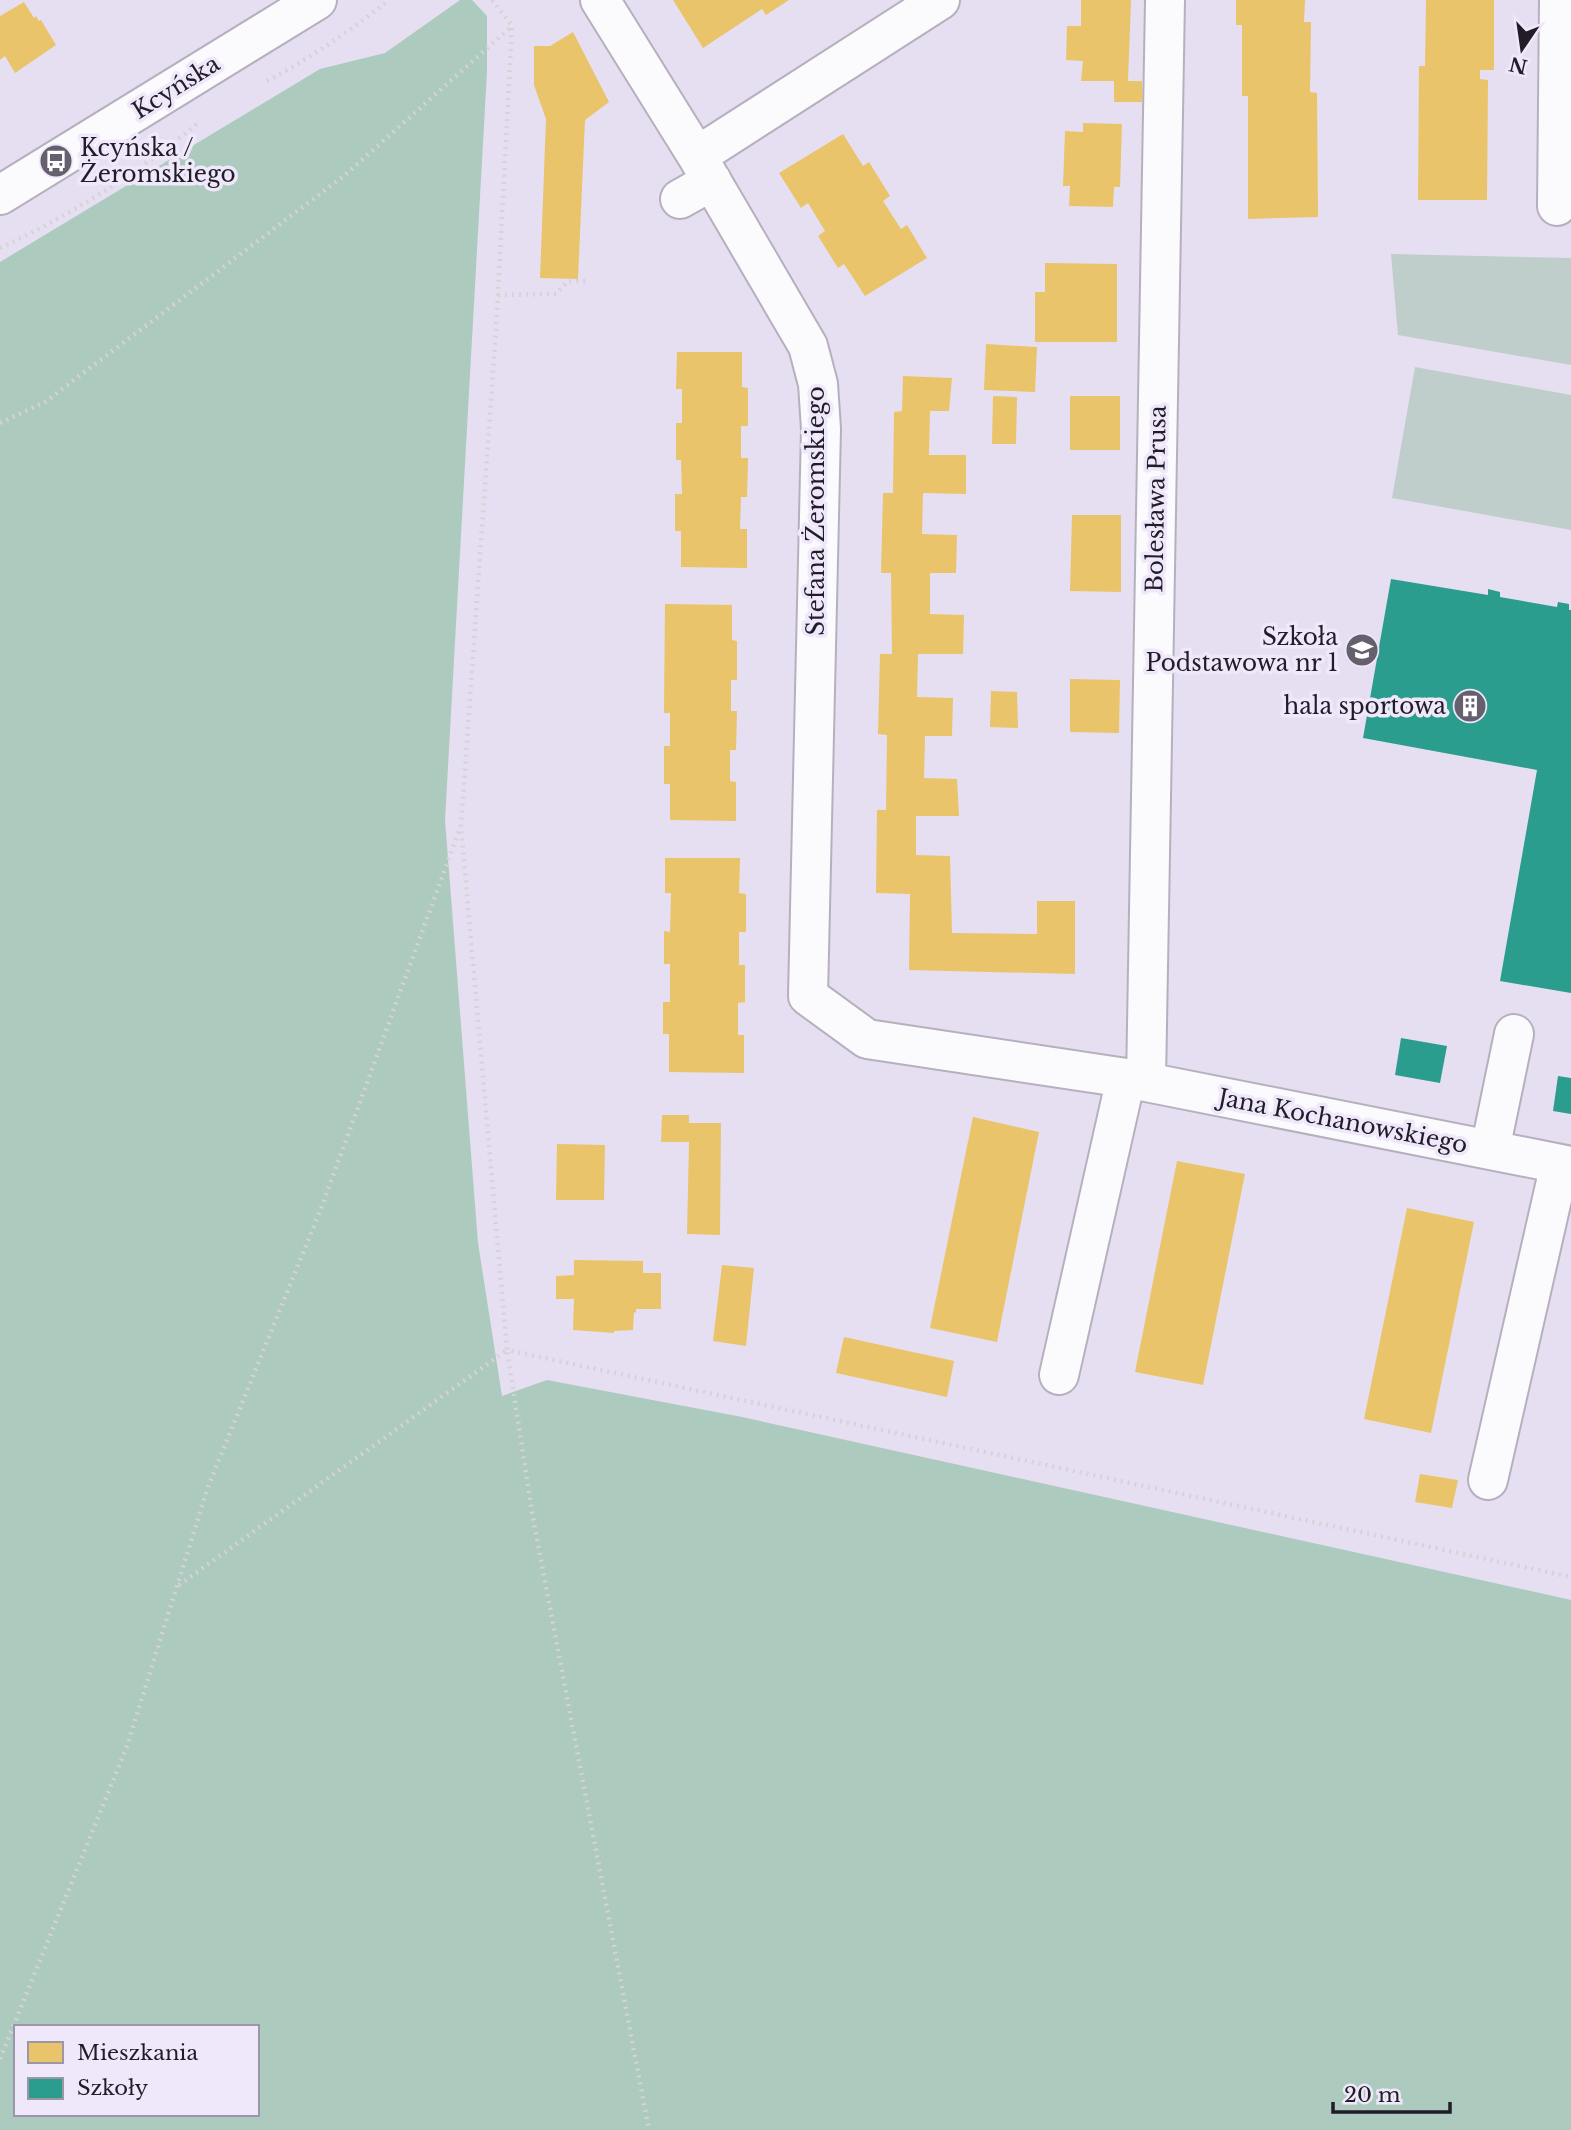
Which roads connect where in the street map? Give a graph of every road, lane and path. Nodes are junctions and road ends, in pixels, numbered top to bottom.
1 (317, 0) edge
2 (389, 0) edge
3 (492, 0) edge
4 (600, 0) edge
5 (940, 0) edge
6 (1165, 0) edge
7 (1559, 0) edge
8 (512, 26) junction
9 (265, 82) dead end
10 (204, 118) dead end
11 (697, 178) junction
12 (0, 195) edge
13 (1557, 206) dead end
14 (0, 248) edge
15 (588, 281) dead end
16 (498, 295) junction
17 (0, 424) edge
18 (461, 825) junction
19 (808, 996) joint
20 (1514, 1034) dead end
21 (1136, 1080) junction
22 (1490, 1150) junction
23 (1565, 1165) edge
24 (507, 1350) junction
25 (1059, 1375) dead end
26 (1488, 1479) dead end
27 (1571, 1577) edge
28 (177, 1586) junction
29 (0, 2059) edge
30 (649, 2130) edge

1 - 12 street, Kcyńska
2 - 9 path
3 - 8 path
4 - 11 street, Stefana Żeromskiego
5 - 11 street
6 - 21 street, Bolesława Prusa
7 - 13 street
8 - 16 path
8 - 17 path
10 - 14 path
11 - 19 street, Stefana Żeromskiego
15 - 16 path
16 - 18 path
18 - 24 path
18 - 28 path
19 - 21 street, Jana Kochanowskiego
20 - 22 street
21 - 22 street, Jana Kochanowskiego
21 - 25 street
22 - 23 street, Jana Kochanowskiego
23 - 26 street, Jana Kochanowskiego
24 - 27 path
24 - 28 path
24 - 30 path
28 - 29 path

